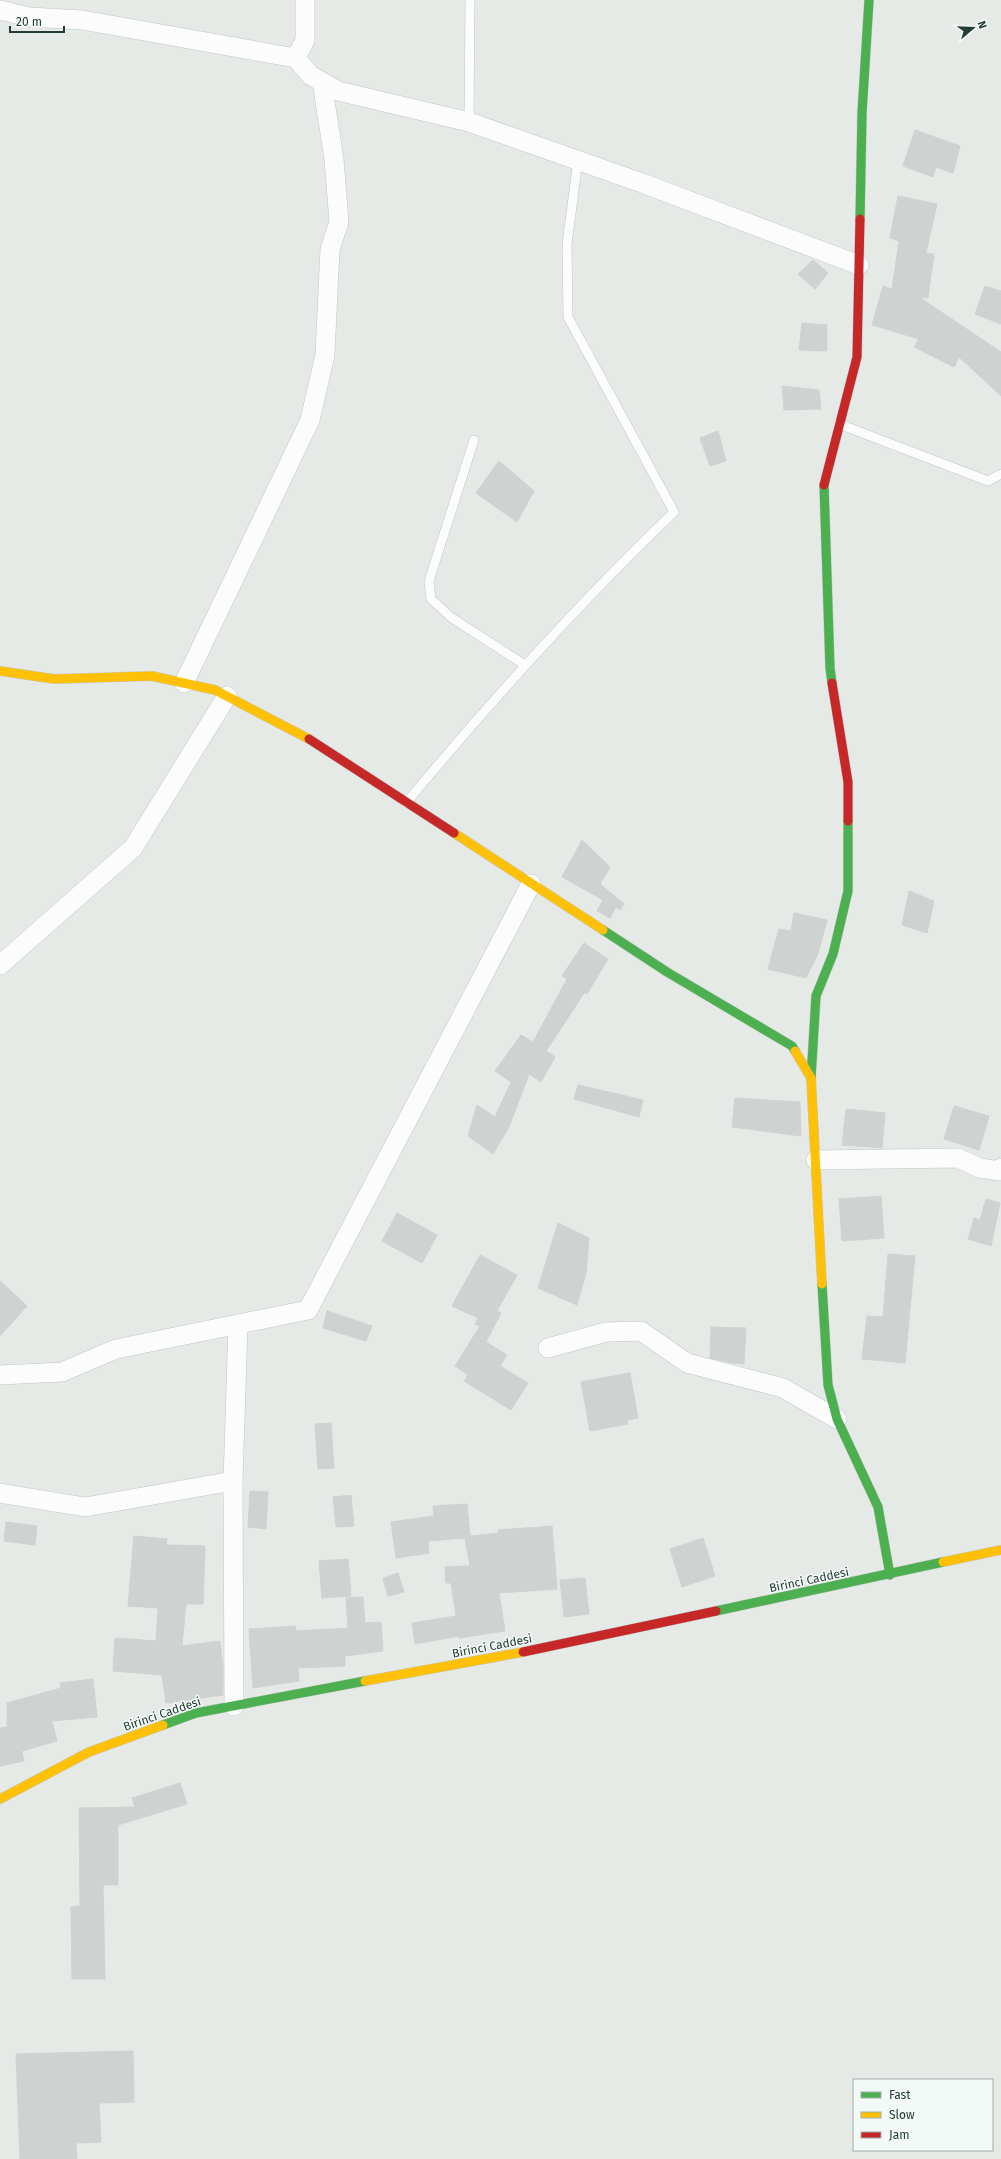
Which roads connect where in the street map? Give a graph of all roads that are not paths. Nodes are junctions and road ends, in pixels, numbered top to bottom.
1 (305, 0) edge
2 (470, 0) edge
3 (869, 0) edge
4 (0, 10) edge
5 (296, 58) junction
6 (322, 82) junction
7 (469, 122) junction
8 (578, 160) junction
9 (859, 265) junction
10 (840, 424) junction
11 (474, 440) dead end
12 (1001, 474) edge
13 (525, 665) junction
14 (0, 671) edge
15 (184, 683) junction
16 (226, 696) junction
17 (406, 802) junction
18 (531, 884) junction
19 (0, 965) edge
20 (811, 1078) junction
21 (816, 1160) junction
22 (1001, 1168) edge
23 (238, 1326) junction
24 (548, 1348) dead end
25 (0, 1375) edge
26 (838, 1419) junction
27 (233, 1481) junction
28 (0, 1493) edge
29 (1001, 1550) edge
30 (890, 1575) junction
31 (234, 1706) junction
32 (0, 1799) edge

1 - 5 street
2 - 7 lane
3 - 9 street
4 - 5 street
5 - 6 street
6 - 7 street
6 - 15 street
7 - 8 street
8 - 9 street
8 - 13 lane
9 - 10 street
10 - 12 lane
10 - 20 street
11 - 13 lane
13 - 17 lane
14 - 15 street
15 - 16 street
16 - 17 street
16 - 19 street
17 - 18 street
18 - 20 street
18 - 23 street
20 - 21 street
21 - 22 street
21 - 26 street
23 - 25 street
23 - 27 street
24 - 26 street
26 - 30 street
27 - 28 street
27 - 31 street
29 - 30 street, Birinci Caddesi
30 - 31 street, Birinci Caddesi
31 - 32 street, Birinci Caddesi

